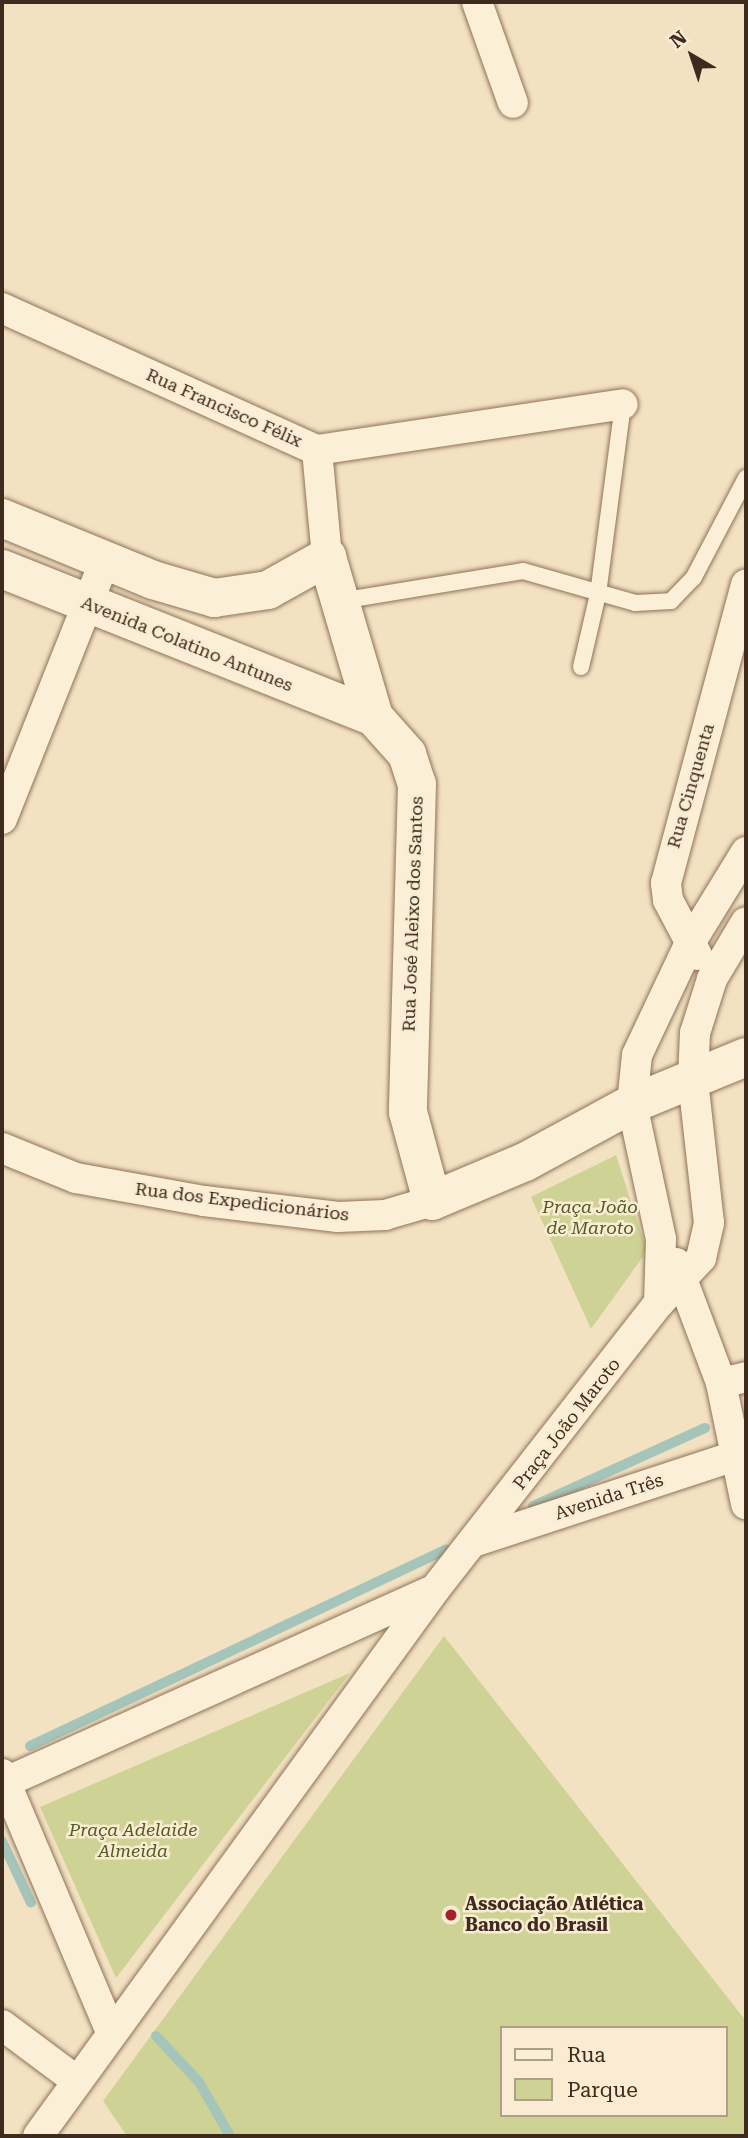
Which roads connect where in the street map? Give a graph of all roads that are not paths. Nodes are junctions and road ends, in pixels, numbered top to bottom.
1 (477, 2) edge
2 (513, 103) dead end
3 (2, 308) edge
4 (623, 404) joint
5 (317, 450) junction
6 (746, 478) edge
7 (2, 518) edge
8 (327, 558) junction
9 (106, 560) junction
10 (2, 569) edge
11 (746, 585) edge
12 (598, 594) junction
13 (340, 601) junction
14 (90, 604) junction
15 (581, 667) dead end
16 (374, 717) junction
17 (2, 819) edge
18 (746, 852) edge
19 (746, 922) edge
20 (690, 943) junction
21 (712, 979) junction
22 (746, 1057) edge
23 (693, 1080) junction
24 (632, 1104) junction
25 (2, 1148) edge
26 (432, 1201) junction
27 (662, 1248) junction
28 (685, 1278) junction
29 (659, 1303) junction
30 (734, 1380) edge
31 (741, 1453) edge
32 (746, 1504) edge
33 (473, 1542) junction
34 (436, 1588) junction
35 (4, 1778) edge
36 (2, 2025) edge
37 (112, 2035) junction
38 (77, 2081) junction
39 (37, 2136) edge

1 - 2 street
3 - 5 street, Rua Francisco Félix
4 - 5 street, Rua Francisco Félix
4 - 12 lane
5 - 8 street, Rua José Aleixo dos Santos
6 - 12 lane
7 - 9 main road
8 - 9 main road
8 - 13 main road, Rua José Aleixo dos Santos
9 - 14 street
10 - 14 main road, Avenida Colatino Antunes
11 - 20 street, Rua Cinquenta
12 - 13 lane
12 - 15 lane
13 - 16 main road, Rua José Aleixo dos Santos
14 - 16 main road, Avenida Colatino Antunes
14 - 17 street
16 - 26 main road, Rua José Aleixo dos Santos
18 - 20 street
19 - 21 street, Praça João Maroto
20 - 21 street, Rua Cinquenta
20 - 24 street
21 - 23 street, Praça João Maroto
22 - 23 main road, Rua dos Expedicionários
23 - 24 main road, Rua dos Expedicionários
23 - 28 street, Praça João Maroto
24 - 26 main road, Rua dos Expedicionários
24 - 27 street
25 - 26 street, Rua dos Expedicionários
27 - 28 street
27 - 29 street
28 - 29 street, Praça João Maroto
28 - 30 street
29 - 33 street, Praça João Maroto
30 - 31 street
31 - 32 street
31 - 33 street, Avenida Três
33 - 34 street
34 - 35 street
34 - 37 street
35 - 37 street
36 - 38 street
37 - 38 street
38 - 39 street

